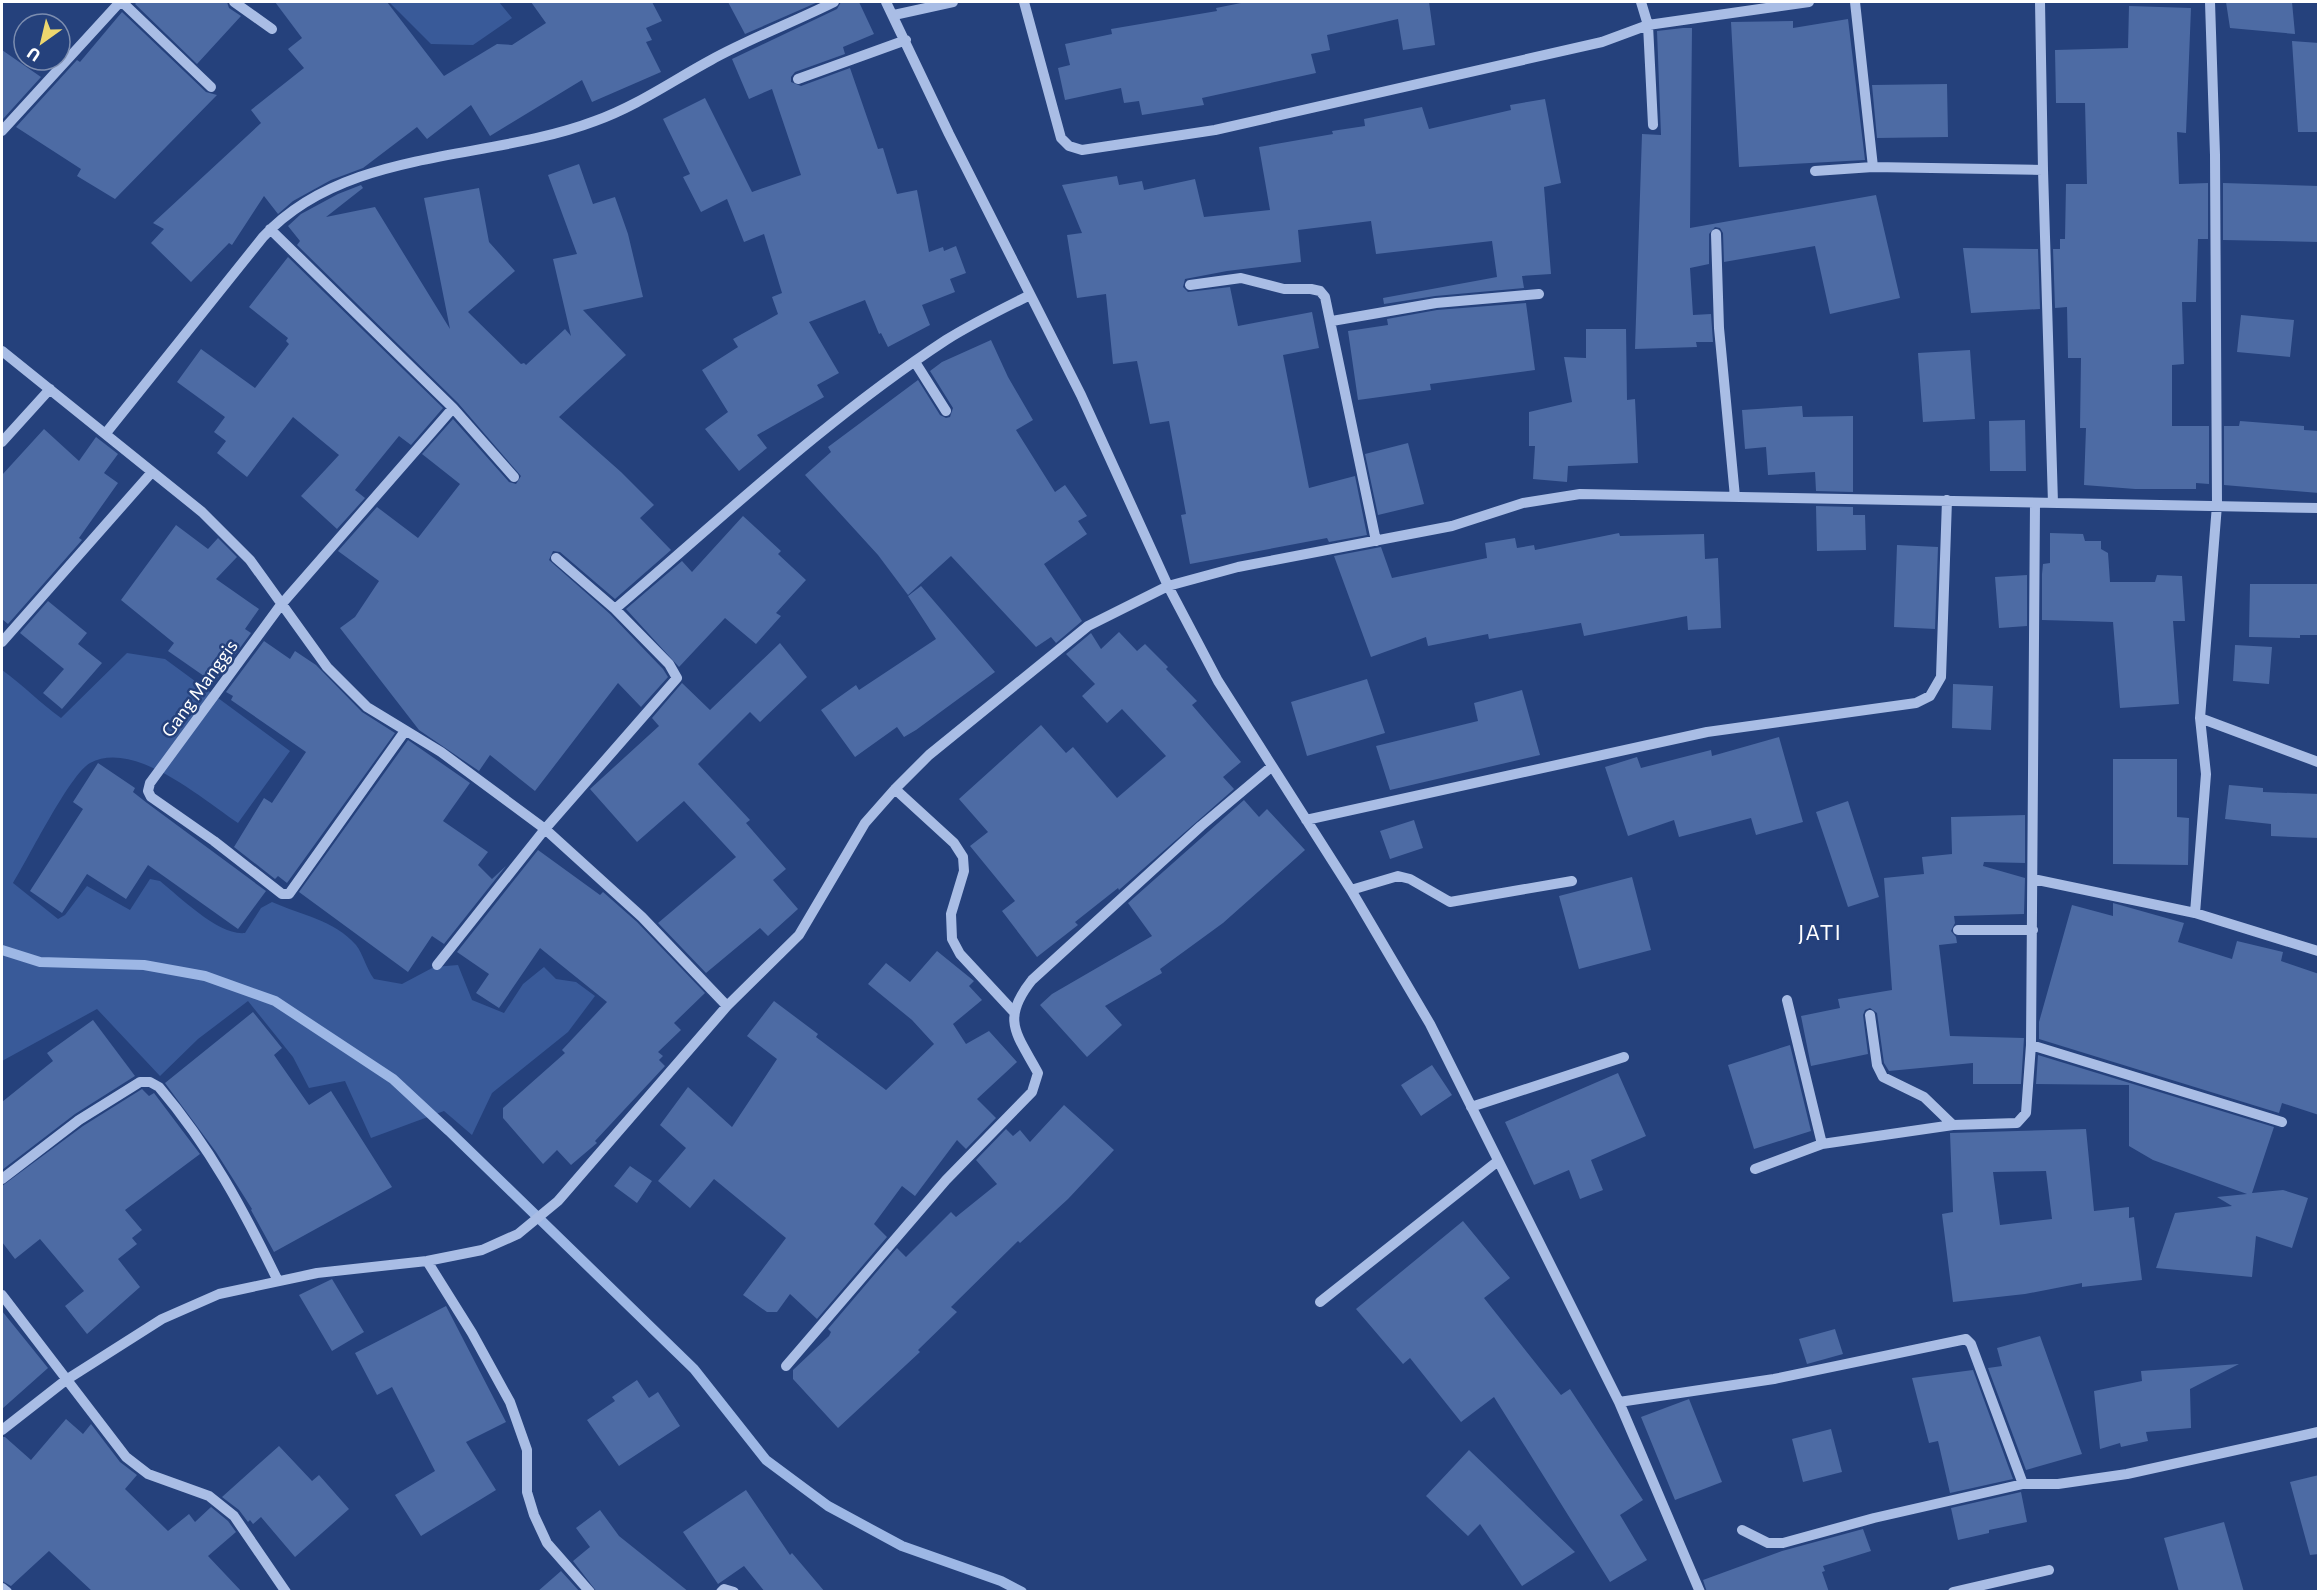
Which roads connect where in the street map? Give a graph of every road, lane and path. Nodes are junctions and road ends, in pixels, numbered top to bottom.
1 (121, 2) edge
2 (234, 2) edge
3 (834, 2) edge
4 (886, 2) edge
5 (953, 2) edge
6 (1024, 2) edge
7 (1641, 2) edge
8 (1809, 2) edge
9 (1855, 2) edge
10 (2040, 2) edge
11 (2210, 2) edge
12 (894, 15) junction
13 (1648, 25) junction
14 (272, 29) dead end
15 (906, 39) junction
16 (798, 79) dead end
17 (212, 87) dead end
18 (1653, 125) dead end
19 (2, 130) edge
20 (1873, 167) junction
21 (2043, 170) junction
22 (1815, 171) dead end
23 (270, 229) junction
24 (1716, 234) dead end
25 (1190, 285) dead end
26 (1539, 294) dead end
27 (1030, 295) junction
28 (1332, 321) junction
29 (2, 351) edge
30 (915, 362) junction
31 (50, 389) junction
32 (453, 408) junction
33 (946, 411) dead end
34 (106, 433) junction
35 (2, 442) edge
36 (152, 472) junction
37 (514, 477) dead end
38 (1735, 497) junction
39 (1947, 500) junction
40 (2035, 503) junction
41 (2054, 503) junction
42 (2217, 505) junction
43 (2319, 508) edge
44 (1376, 541) junction
45 (556, 558) dead end
46 (1168, 586) junction
47 (280, 606) junction
48 (615, 609) junction
49 (2, 642) edge
50 (2200, 718) junction
51 (405, 731) junction
52 (2319, 762) edge
53 (1271, 767) junction
54 (895, 789) junction
55 (1306, 820) junction
56 (544, 829) junction
57 (2033, 879) junction
58 (1572, 881) dead end
59 (1351, 890) junction
60 (2195, 913) junction
61 (1958, 930) dead end
62 (2033, 930) junction
63 (2319, 951) edge
64 (437, 965) dead end
65 (1787, 1000) dead end
66 (727, 1006) junction
67 (1013, 1011) junction
68 (1870, 1015) dead end
69 (2031, 1045) junction
70 (1624, 1057) dead end
71 (1471, 1107) junction
72 (2282, 1122) dead end
73 (1953, 1125) junction
74 (1822, 1144) junction
75 (1498, 1161) junction
76 (1755, 1169) dead end
77 (2, 1179) edge
78 (427, 1261) junction
79 (278, 1280) junction
80 (2, 1294) edge
81 (1320, 1302) dead end
82 (786, 1366) dead end
83 (66, 1380) junction
84 (1618, 1402) junction
85 (2, 1430) edge
86 (2319, 1432) edge
87 (2023, 1484) junction
88 (1742, 1530) dead end
89 (2049, 1570) dead end
90 (2, 1588) edge
91 (7, 1592) edge
92 (286, 1592) edge
93 (590, 1592) edge
94 (721, 1592) edge
95 (734, 1592) edge
96 (1700, 1592) edge
97 (1953, 1592) edge

1 - 17 street
1 - 19 street
2 - 14 street
3 - 23 street
4 - 12 street
5 - 12 street
6 - 13 street
7 - 13 street
8 - 13 street
9 - 20 street
10 - 21 street
11 - 42 street
12 - 15 street
13 - 18 street
15 - 16 street
15 - 27 street
20 - 21 street
20 - 22 street
21 - 41 street
23 - 32 street
23 - 34 street
24 - 38 street
25 - 28 street
26 - 28 street
27 - 30 street
27 - 46 street
28 - 44 street
29 - 31 street
30 - 33 street
30 - 48 street
31 - 34 street
31 - 35 street
32 - 37 street
32 - 47 street, Gang Manggis
34 - 36 street
36 - 47 street
36 - 49 street
38 - 39 street
38 - 44 street
39 - 40 street
39 - 55 street
40 - 41 street
40 - 57 street
41 - 42 street
42 - 43 street
42 - 50 street
44 - 46 street
45 - 48 street
46 - 53 street
46 - 54 street
47 - 51 street
47 - 51 street, Gang Manggis
48 - 56 street
50 - 52 street
50 - 60 street
51 - 56 street
53 - 55 street
53 - 67 street
54 - 66 street
54 - 67 street
55 - 59 street
56 - 64 street
56 - 66 street
57 - 60 street
57 - 62 street
58 - 59 street
59 - 71 street
60 - 63 street
61 - 62 street
62 - 69 street
65 - 74 street
66 - 78 street
67 - 82 street
68 - 73 street
69 - 72 street
69 - 73 street
70 - 71 street
71 - 75 street
73 - 74 street
74 - 76 street
75 - 81 street
75 - 84 street
77 - 79 street
78 - 79 street
78 - 93 street
79 - 83 street
80 - 83 street
83 - 85 street
83 - 92 street
84 - 87 street
84 - 96 street
86 - 87 street
87 - 88 street
89 - 97 street
90 - 91 street
94 - 95 street

